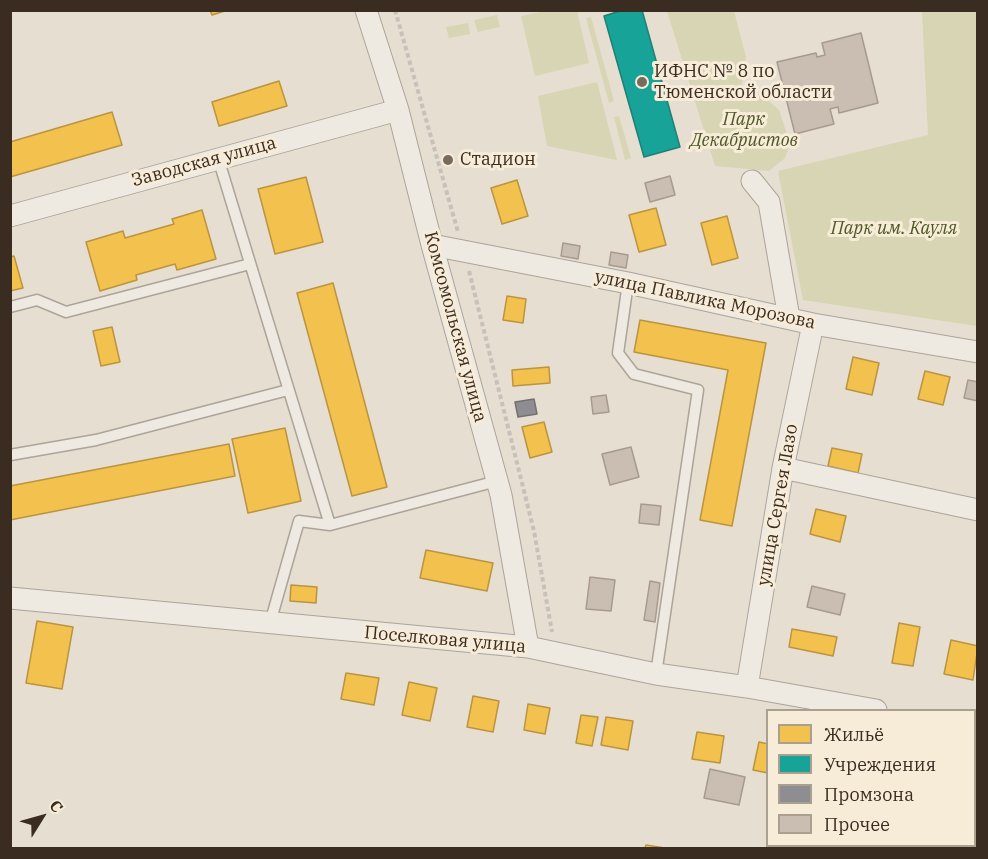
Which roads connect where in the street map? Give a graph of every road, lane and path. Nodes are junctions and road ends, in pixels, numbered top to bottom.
1 (366, 10) edge
2 (395, 10) edge
3 (398, 110) junction
4 (218, 158) junction
5 (752, 181) dead end
6 (10, 216) edge
7 (432, 245) junction
8 (464, 251) junction
9 (250, 264) junction
10 (628, 283) junction
11 (10, 307) edge
12 (789, 318) junction
13 (813, 324) junction
14 (978, 352) edge
15 (288, 390) junction
16 (10, 455) edge
17 (783, 468) junction
18 (497, 481) junction
19 (978, 510) edge
20 (330, 525) junction
21 (10, 598) edge
22 (270, 623) junction
23 (528, 647) junction
24 (555, 653) junction
25 (656, 674) junction
26 (747, 687) junction
27 (865, 709) edge

1 - 3 street, Комсомольская улица
2 - 8 path
3 - 4 street, Заводская улица
3 - 7 street, Комсомольская улица
4 - 6 street, Заводская улица
4 - 9 lane
5 - 12 street
7 - 8 street, улица Павлика Морозова
7 - 18 street, Комсомольская улица
8 - 10 street, улица Павлика Морозова
8 - 24 path
9 - 11 lane
9 - 15 lane
10 - 12 street, улица Павлика Морозова
10 - 25 lane
12 - 13 street, улица Павлика Морозова
13 - 14 street, улица Павлика Морозова
13 - 17 street, улица Сергея Лазо
15 - 16 lane
15 - 20 lane
17 - 19 street
17 - 26 street, улица Сергея Лазо
18 - 20 lane
18 - 23 street, Комсомольская улица
20 - 22 lane
21 - 22 street, Поселковая улица
22 - 23 street, Поселковая улица
23 - 24 street, Поселковая улица
24 - 25 street, Поселковая улица
25 - 26 street, Поселковая улица
26 - 27 street, Поселковая улица

